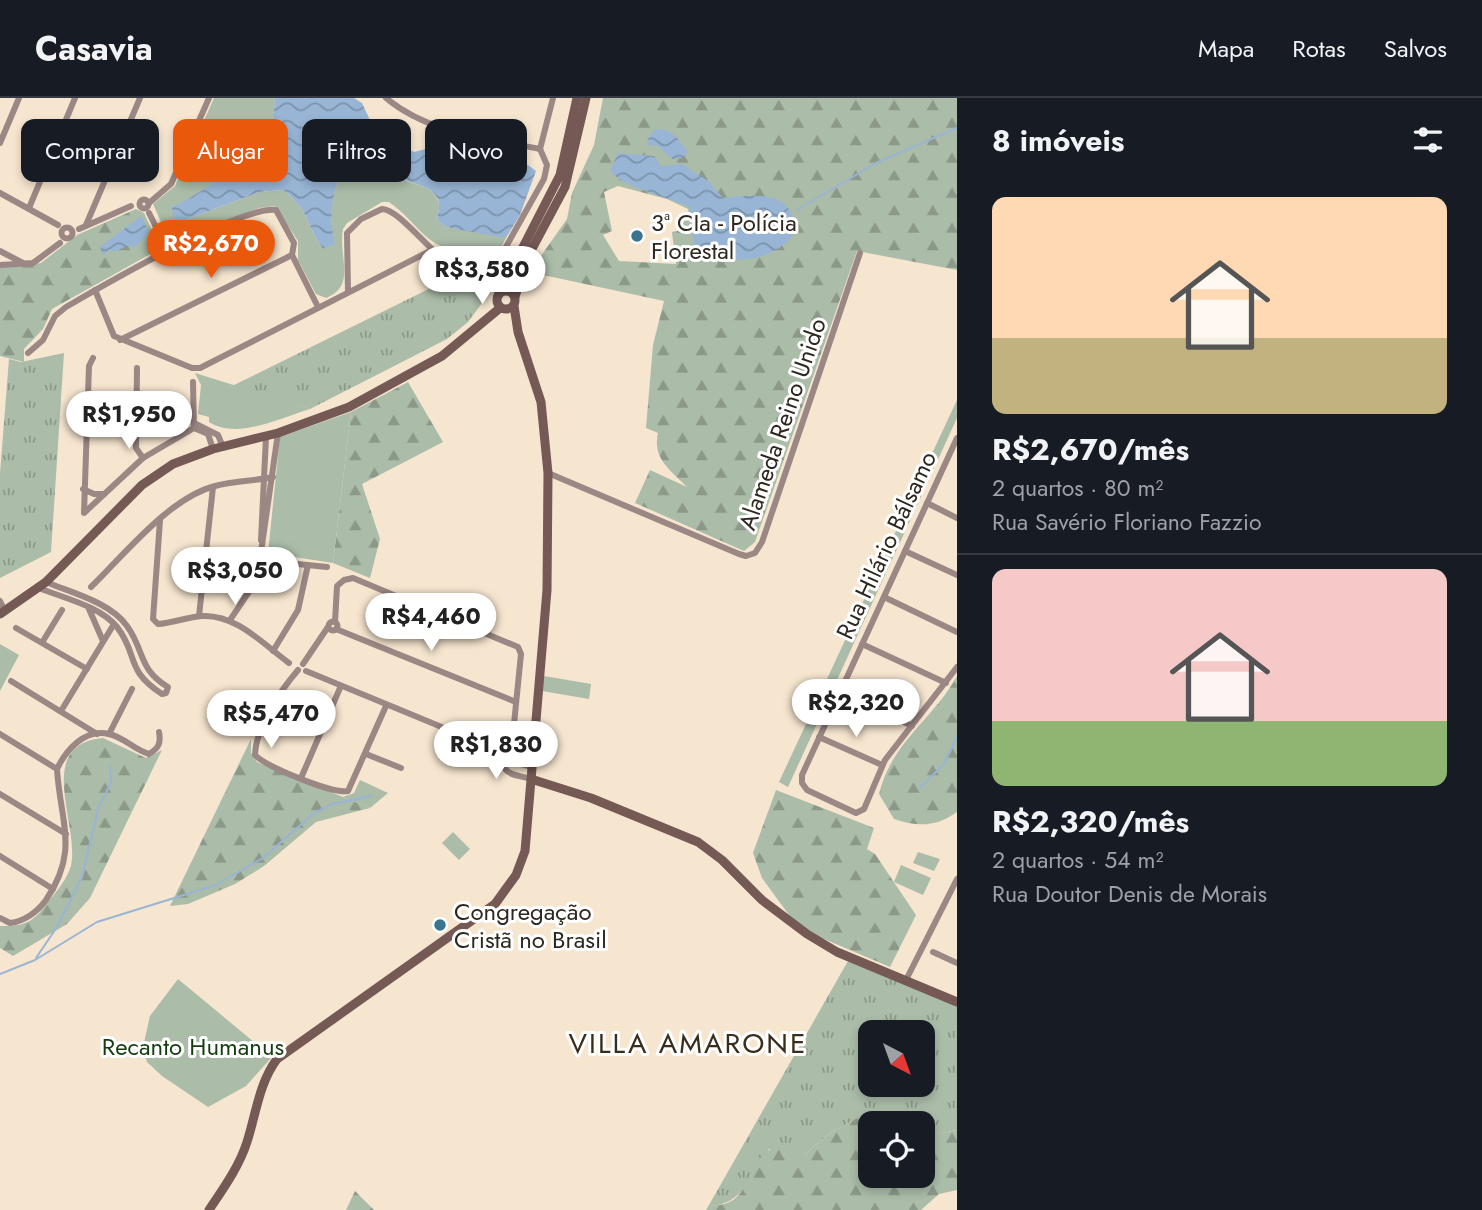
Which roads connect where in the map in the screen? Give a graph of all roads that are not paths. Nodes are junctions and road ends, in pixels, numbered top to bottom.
1 (19, 98) edge
2 (75, 98) edge
3 (140, 98) edge
4 (209, 98) edge
5 (386, 98) edge
6 (552, 98) edge
7 (577, 98) edge
8 (586, 98) edge
9 (0, 143) edge
10 (540, 149) junction
11 (0, 193) edge
12 (97, 202) junction
13 (144, 205) junction
14 (29, 208) junction
15 (110, 215) junction
16 (83, 227) junction
17 (66, 233) junction
18 (161, 237) junction
19 (181, 245) junction
20 (0, 251) edge
21 (430, 251) junction
22 (860, 253) dead end
23 (292, 255) junction
24 (155, 258) junction
25 (0, 265) edge
26 (25, 265) junction
27 (95, 290) junction
28 (348, 292) junction
29 (505, 302) junction
30 (318, 307) junction
31 (143, 328) junction
32 (117, 338) junction
33 (141, 348) junction
34 (28, 353) dead end
35 (93, 358) dead end
36 (137, 368) dead end
37 (193, 382) dead end
38 (194, 426) junction
39 (278, 433) junction
40 (266, 437) junction
41 (957, 438) edge
42 (218, 448) junction
43 (948, 457) junction
44 (143, 458) junction
45 (957, 461) edge
46 (548, 473) junction
47 (270, 478) junction
48 (213, 486) junction
49 (83, 489) junction
50 (104, 494) junction
51 (926, 503) junction
52 (957, 518) edge
53 (160, 520) junction
54 (138, 542) junction
55 (151, 544) junction
56 (905, 551) junction
57 (260, 562) junction
58 (308, 565) junction
59 (327, 567) dead end
60 (957, 575) edge
61 (42, 585) junction
62 (91, 587) dead end
63 (884, 597) junction
64 (0, 601) edge
65 (89, 609) junction
66 (62, 610) dead end
67 (2, 612) edge
68 (199, 616) junction
69 (230, 620) junction
70 (114, 624) junction
71 (333, 626) junction
72 (16, 628) dead end
73 (957, 632) edge
74 (122, 635) junction
75 (43, 641) junction
76 (103, 641) junction
77 (862, 644) junction
78 (273, 651) junction
79 (141, 657) junction
80 (289, 663) dead end
81 (957, 667) edge
82 (87, 669) junction
83 (134, 669) junction
84 (302, 669) junction
85 (11, 681) dead end
86 (947, 683) junction
87 (340, 688) junction
88 (132, 689) dead end
89 (840, 690) junction
90 (516, 702) junction
91 (386, 706) junction
92 (61, 711) junction
93 (80, 724) junction
94 (912, 726) junction
95 (159, 732) dead end
96 (0, 734) edge
97 (97, 734) junction
98 (109, 734) junction
99 (819, 737) junction
100 (83, 738) junction
101 (366, 754) junction
102 (503, 755) junction
103 (533, 762) junction
104 (882, 765) junction
105 (401, 768) dead end
106 (57, 769) junction
107 (301, 778) junction
108 (531, 779) junction
109 (0, 794) edge
110 (66, 834) junction
111 (0, 856) edge
112 (956, 884) edge
113 (53, 889) junction
114 (953, 896) edge
115 (0, 918) edge
116 (933, 952) dead end
117 (957, 963) edge
118 (906, 980) junction
119 (957, 1002) edge
120 (209, 1210) edge

1 - 9 street
2 - 14 street
3 - 12 street
4 - 13 street
5 - 10 street
6 - 10 street
7 - 29 main road
8 - 29 main road
10 - 21 street
11 - 14 street
12 - 15 street
12 - 16 street
13 - 15 street
13 - 18 street
14 - 17 street
15 - 16 street
16 - 17 street
17 - 26 street
18 - 19 street
18 - 24 street
19 - 23 street
19 - 24 street
20 - 26 street
21 - 28 street
21 - 28 street
22 - 46 street, Alameda Reino Unido
23 - 30 street
23 - 31 street
24 - 27 street
25 - 26 street
27 - 32 street
27 - 34 street
28 - 30 street
29 - 39 main road
29 - 46 main road
30 - 33 street
31 - 32 street
31 - 33 street
32 - 33 street
35 - 49 street
36 - 44 street
37 - 38 street
38 - 42 street
38 - 44 street
39 - 40 main road
39 - 47 street
40 - 42 main road
40 - 47 street
41 - 43 street, Rua Hilário Bálsamo
42 - 61 main road
43 - 45 street
43 - 51 street, Rua Hilário Bálsamo
44 - 50 street
46 - 103 main road
47 - 48 street
47 - 57 street
48 - 53 street
48 - 68 street
49 - 50 street
49 - 50 street
51 - 52 street
51 - 56 street, Rua Hilário Bálsamo
53 - 54 street
53 - 55 street
54 - 55 street
54 - 62 street
55 - 68 street
56 - 60 street
56 - 63 street, Rua Hilário Bálsamo
57 - 58 street
57 - 69 street
58 - 59 street
58 - 78 street
61 - 65 street
61 - 67 main road
61 - 79 street
63 - 73 street
63 - 77 street, Rua Hilário Bálsamo
64 - 67 street
65 - 70 street
65 - 76 street
66 - 75 street
68 - 69 street
69 - 78 street
70 - 74 street
70 - 76 street
71 - 84 street
71 - 90 street
71 - 90 street
72 - 75 street
74 - 76 street
74 - 83 street
75 - 82 street
76 - 82 street
77 - 86 street
77 - 89 street, Rua Hilário Bálsamo
78 - 80 street
79 - 83 street
79 - 83 street
81 - 86 street
82 - 92 street
84 - 87 street
84 - 107 street
85 - 92 street
86 - 94 street
87 - 91 street
87 - 107 street
88 - 98 street
89 - 94 street
89 - 99 street, Rua Hilário Bálsamo
90 - 102 street
91 - 101 street
91 - 102 street
92 - 93 street
93 - 97 street
93 - 100 street
94 - 104 street
95 - 98 street
96 - 106 street
97 - 98 street
97 - 100 street
99 - 104 street
99 - 104 street, Rua Hilário Bálsamo
100 - 106 street
101 - 105 street
101 - 107 street
102 - 103 street
102 - 108 street
103 - 108 main road
106 - 110 street
108 - 118 main road
108 - 120 main road
109 - 110 street
110 - 113 street
111 - 113 street
112 - 114 street
113 - 115 street
114 - 118 street
116 - 117 street
118 - 119 main road

